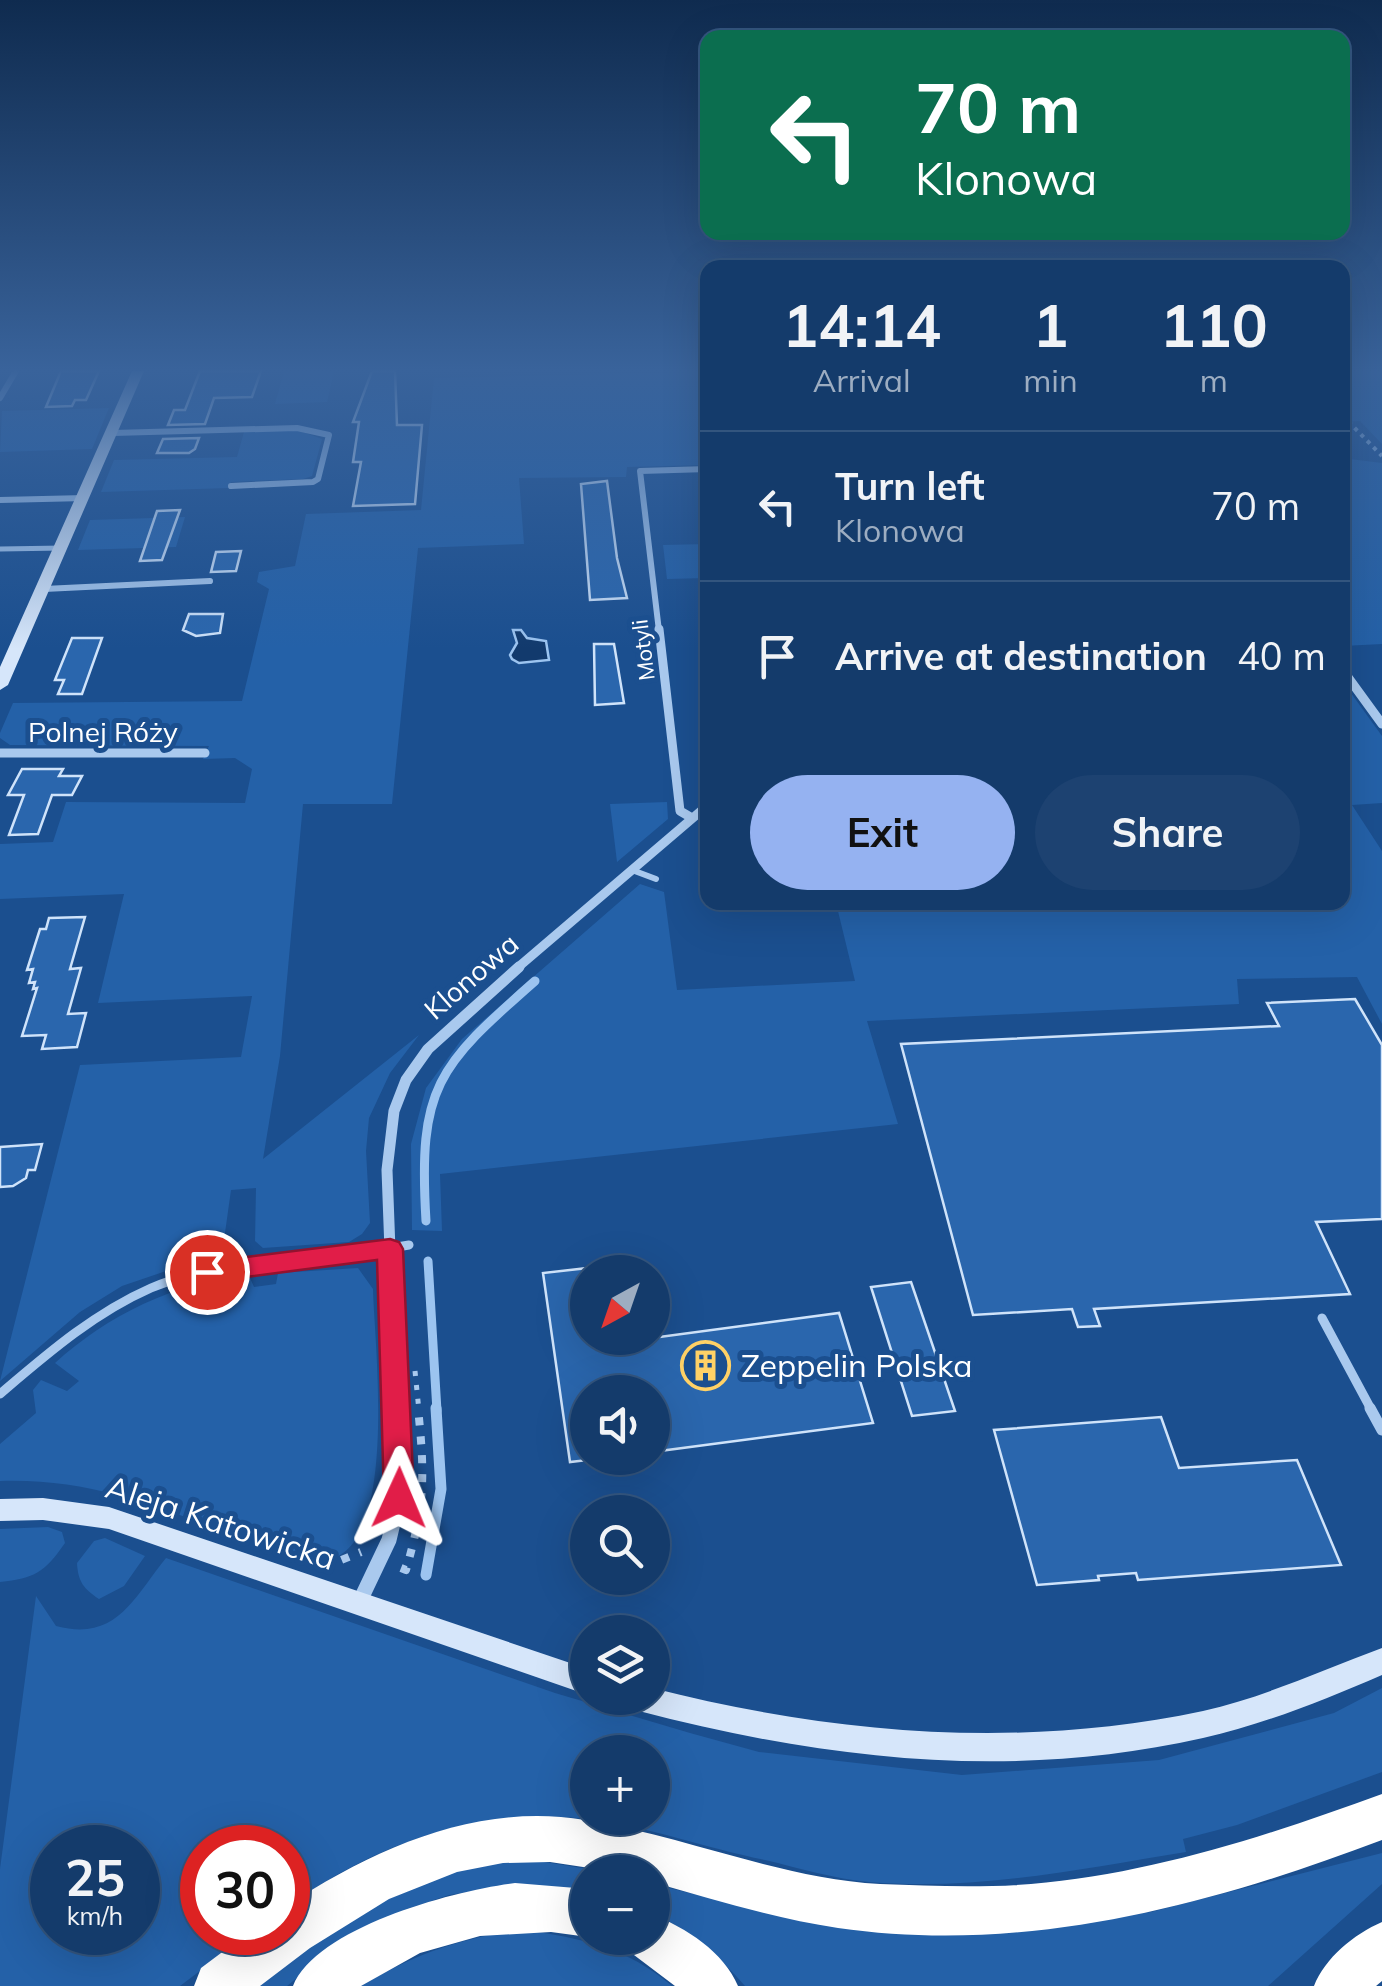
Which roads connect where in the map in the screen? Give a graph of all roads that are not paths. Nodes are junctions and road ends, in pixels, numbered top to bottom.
1 (100, 464) edge
2 (322, 464) edge
3 (700, 470) edge
4 (232, 486) dead end
5 (85, 498) junction
6 (0, 500) edge
7 (63, 548) junction
8 (0, 550) edge
9 (210, 582) dead end
10 (44, 589) junction
11 (1350, 680) edge
12 (0, 686) edge
13 (1382, 724) edge
14 (0, 753) edge
15 (205, 753) dead end
16 (700, 812) edge
17 (692, 818) junction
18 (632, 870) junction
19 (656, 879) dead end
20 (409, 1245) dead end
21 (390, 1249) junction
22 (1322, 1318) dead end
23 (0, 1394) edge
24 (1382, 1430) edge
25 (0, 1510) edge
26 (358, 1604) junction
27 (1382, 1661) edge
28 (570, 1676) edge
29 (670, 1705) edge
30 (1382, 1818) edge
31 (570, 1910) edge
32 (1382, 1947) edge
33 (670, 1949) edge
34 (219, 1986) edge
35 (318, 1986) edge
36 (713, 1986) edge
37 (1339, 1986) edge

1 - 5 street
2 - 4 street
3 - 17 street, Motyli
5 - 6 street
5 - 7 street
7 - 8 lane
7 - 10 street
9 - 10 street
10 - 12 street
11 - 13 street
14 - 15 street, Polnej Róży
16 - 17 street, Klonowa
17 - 18 street, Klonowa
18 - 19 lane
18 - 21 street, Klonowa
20 - 21 lane
21 - 23 lane
21 - 26 street, Klonowa
22 - 24 lane
25 - 26 street, Aleja Katowicka
26 - 28 street, Aleja Katowicka
27 - 29 street
30 - 34 highway
31 - 35 highway
32 - 37 highway
33 - 36 highway

